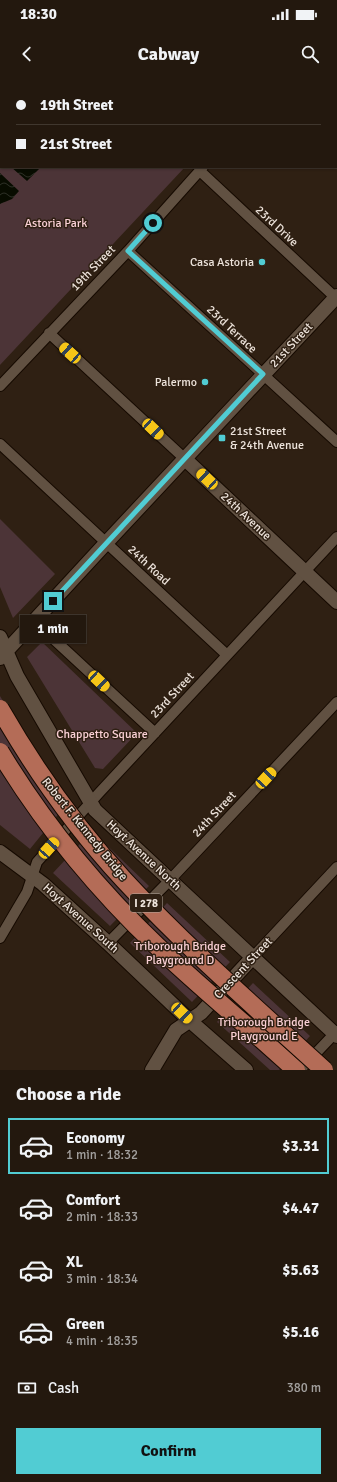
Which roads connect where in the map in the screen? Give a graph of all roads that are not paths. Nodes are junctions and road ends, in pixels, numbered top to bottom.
1 (202, 169) edge
2 (128, 251) junction
3 (336, 298) edge
4 (49, 333) junction
5 (263, 374) junction
6 (0, 386) edge
7 (337, 442) edge
8 (0, 444) edge
9 (185, 459) junction
10 (337, 537) edge
11 (106, 543) junction
12 (305, 572) junction
13 (337, 602) edge
14 (34, 621) junction
15 (0, 637) edge
16 (3, 655) edge
17 (227, 655) junction
18 (337, 702) edge
19 (0, 709) edge
20 (155, 733) junction
21 (0, 752) edge
22 (90, 803) junction
23 (0, 852) edge
24 (337, 867) edge
25 (32, 876) junction
26 (170, 880) junction
27 (0, 938) edge
28 (108, 943) junction
29 (253, 957) junction
30 (189, 1020) junction
31 (336, 1033) edge
32 (259, 1037) junction
33 (152, 1070) edge
34 (246, 1070) edge
35 (283, 1070) edge
36 (296, 1070) edge
37 (300, 1070) edge
38 (324, 1070) edge

1 - 2 street, 19th Street
1 - 3 street, 23rd Drive
2 - 4 street, 19th Street
2 - 5 street, 23rd Terrace
3 - 5 main road, 21st Street
4 - 6 street, 19th Street
4 - 9 street, 24th Avenue
5 - 7 street, 23rd Terrace
5 - 9 main road, 21st Street
8 - 11 street, 24th Road
9 - 11 main road, 21st Street
9 - 12 main road, 24th Avenue
10 - 12 street, 23rd Street
11 - 14 main road, 21st Street
11 - 17 street, 24th Road
12 - 13 main road, 24th Avenue
12 - 17 street, 23rd Street
14 - 16 main road, 21st Street
14 - 20 street
15 - 16 main road, Hoyt Avenue North
16 - 22 main road, Hoyt Avenue North
17 - 20 street, 23rd Street
18 - 26 street, 24th Street
19 - 38 highway, Robert F. Kennedy Bridge / I 278, bridge
20 - 22 street, 23rd Street
21 - 32 highway, Robert F. Kennedy Bridge / I 278, bridge
22 - 25 street, 23rd Street
22 - 26 main road, Hoyt Avenue North
23 - 25 main road, Hoyt Avenue South
24 - 29 street, Crescent Street
25 - 27 street, 23rd Street
25 - 28 main road, Hoyt Avenue South
26 - 28 street, 24th Street
26 - 29 main road, Hoyt Avenue North
28 - 30 main road, Hoyt Avenue South
29 - 30 main road, Crescent Street
29 - 31 main road, Hoyt Avenue North
30 - 33 main road, Crescent Street
30 - 34 main road, Hoyt Avenue South
31 - 37 street
32 - 35 highway
32 - 36 highway, I 278

